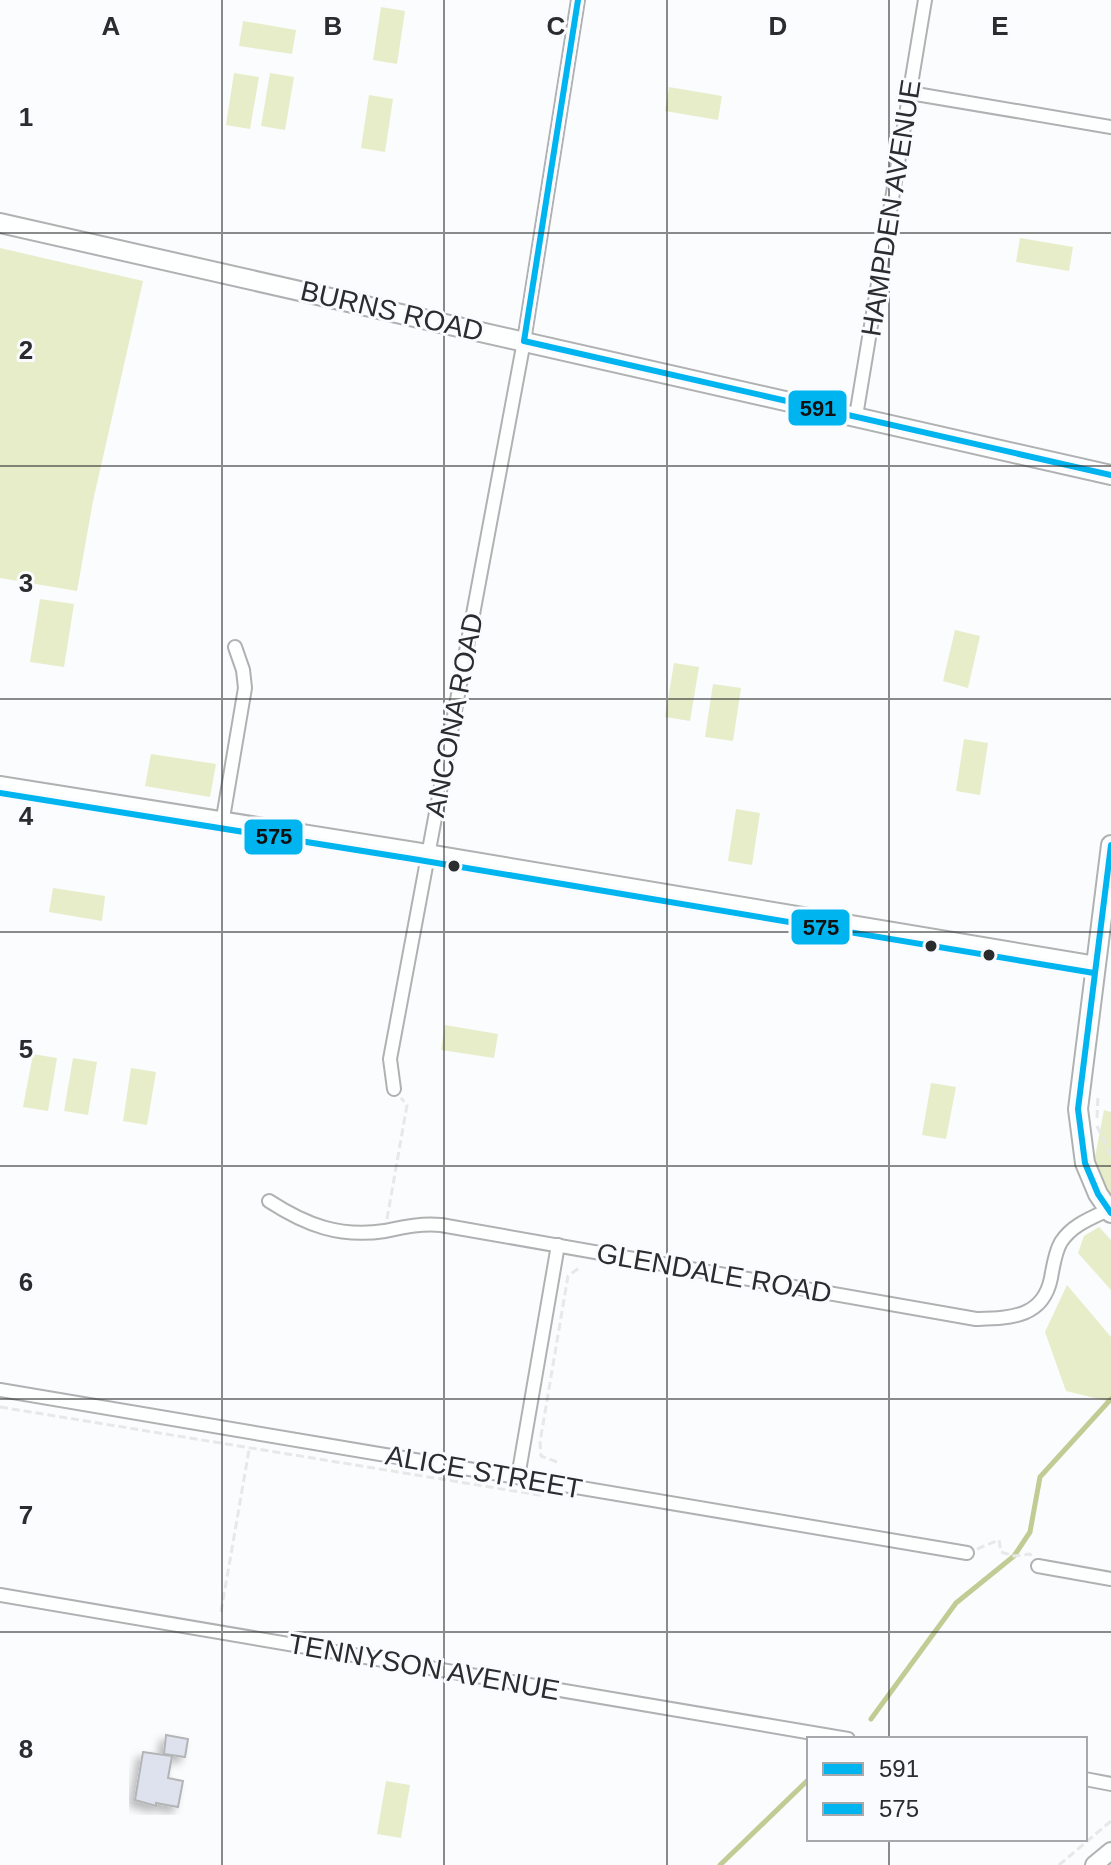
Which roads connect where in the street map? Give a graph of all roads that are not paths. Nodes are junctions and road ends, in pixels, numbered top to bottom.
1 (578, 0) edge
2 (925, 0) edge
3 (910, 93) junction
4 (1111, 127) edge
5 (0, 223) edge
6 (524, 341) junction
7 (856, 416) junction
8 (1111, 475) edge
9 (235, 647) dead end
10 (0, 783) edge
11 (223, 818) junction
12 (1111, 845) edge
13 (429, 851) junction
14 (1096, 963) junction
15 (394, 1089) road end
16 (269, 1201) dead end
17 (1109, 1212) edge
18 (558, 1245) junction
19 (0, 1390) edge
20 (518, 1477) junction
21 (967, 1553) road end
22 (1038, 1566) road end
23 (1111, 1579) edge
24 (0, 1595) edge
25 (836, 1737) edge
26 (1087, 1779) edge
27 (1111, 1784) edge
28 (1111, 1851) edge
29 (1094, 1865) edge

1 - 6 street, ANCONA ROAD
2 - 3 street, HAMPDEN AVENUE
3 - 4 street
3 - 7 street, HAMPDEN AVENUE
5 - 6 main road, BURNS ROAD
6 - 7 main road, BURNS ROAD
6 - 13 street, ANCONA ROAD
7 - 8 main road, BURNS ROAD
9 - 11 street
10 - 11 street
11 - 13 street
12 - 14 main road
13 - 14 street
13 - 15 street, ANCONA ROAD
14 - 17 main road
16 - 18 street, GLENDALE ROAD
17 - 18 street, GLENDALE ROAD
18 - 20 street
19 - 20 street, ALICE STREET
20 - 21 street, ALICE STREET
22 - 23 street
24 - 25 street, TENNYSON AVENUE
26 - 27 street
28 - 29 street

